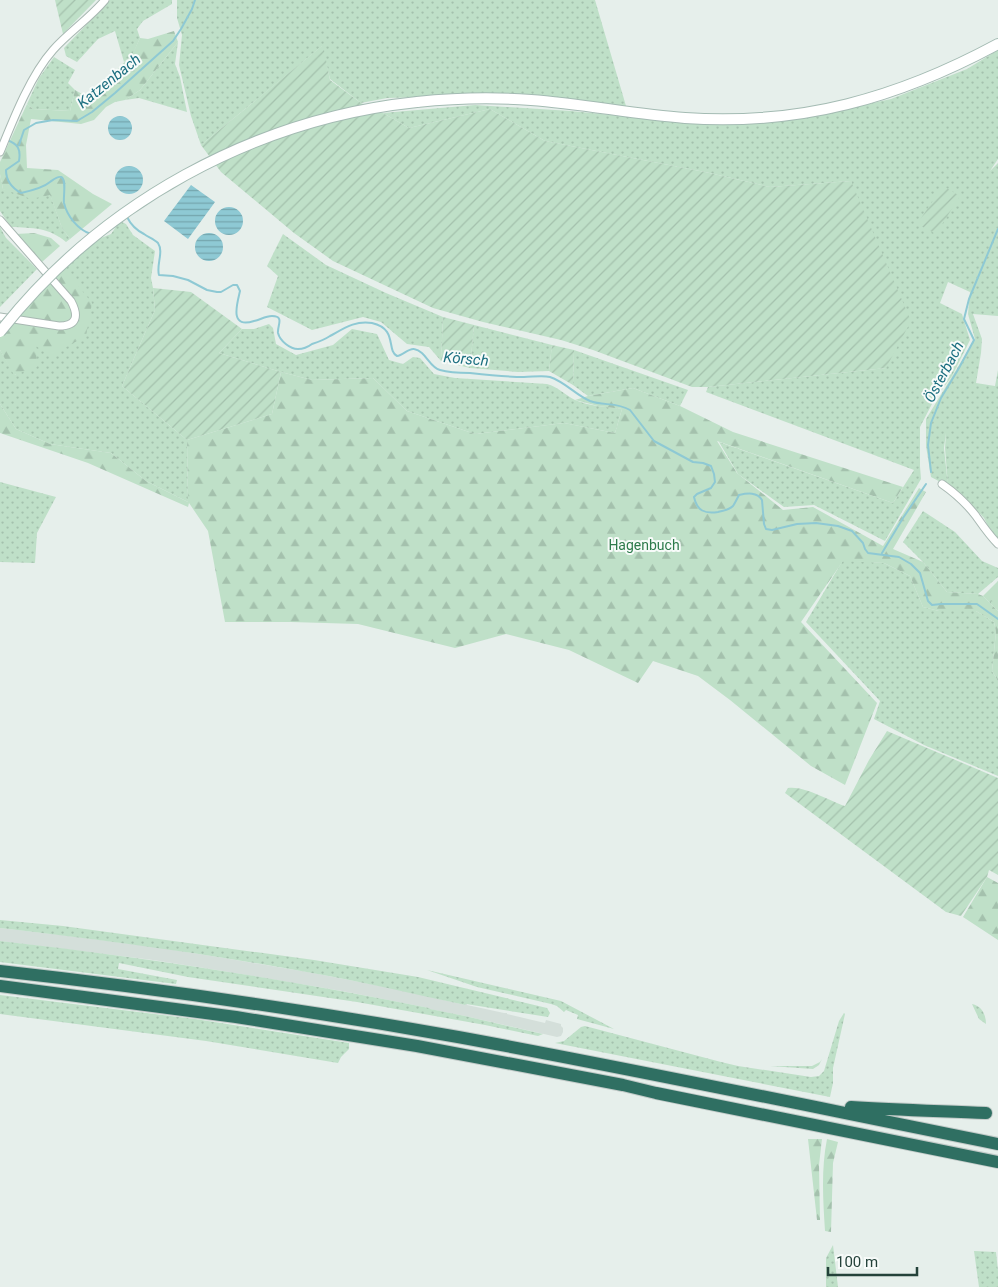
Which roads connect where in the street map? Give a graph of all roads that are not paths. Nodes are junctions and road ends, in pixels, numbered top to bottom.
1 (105, 0) edge
2 (998, 44) edge
3 (1, 149) edge
4 (0, 220) edge
5 (0, 317) edge
6 (0, 332) edge
7 (942, 484) dead end
8 (998, 544) edge
9 (0, 971) edge
10 (0, 986) edge
11 (23, 989) junction
12 (0, 992) edge
13 (791, 1102) junction
14 (986, 1113) dead end
15 (998, 1144) edge
16 (998, 1162) edge

1 - 3 street
2 - 6 main road, bridge
4 - 5 street
7 - 8 street
9 - 13 highway
10 - 11 highway
11 - 12 highway
11 - 16 highway
13 - 14 highway
13 - 15 highway

